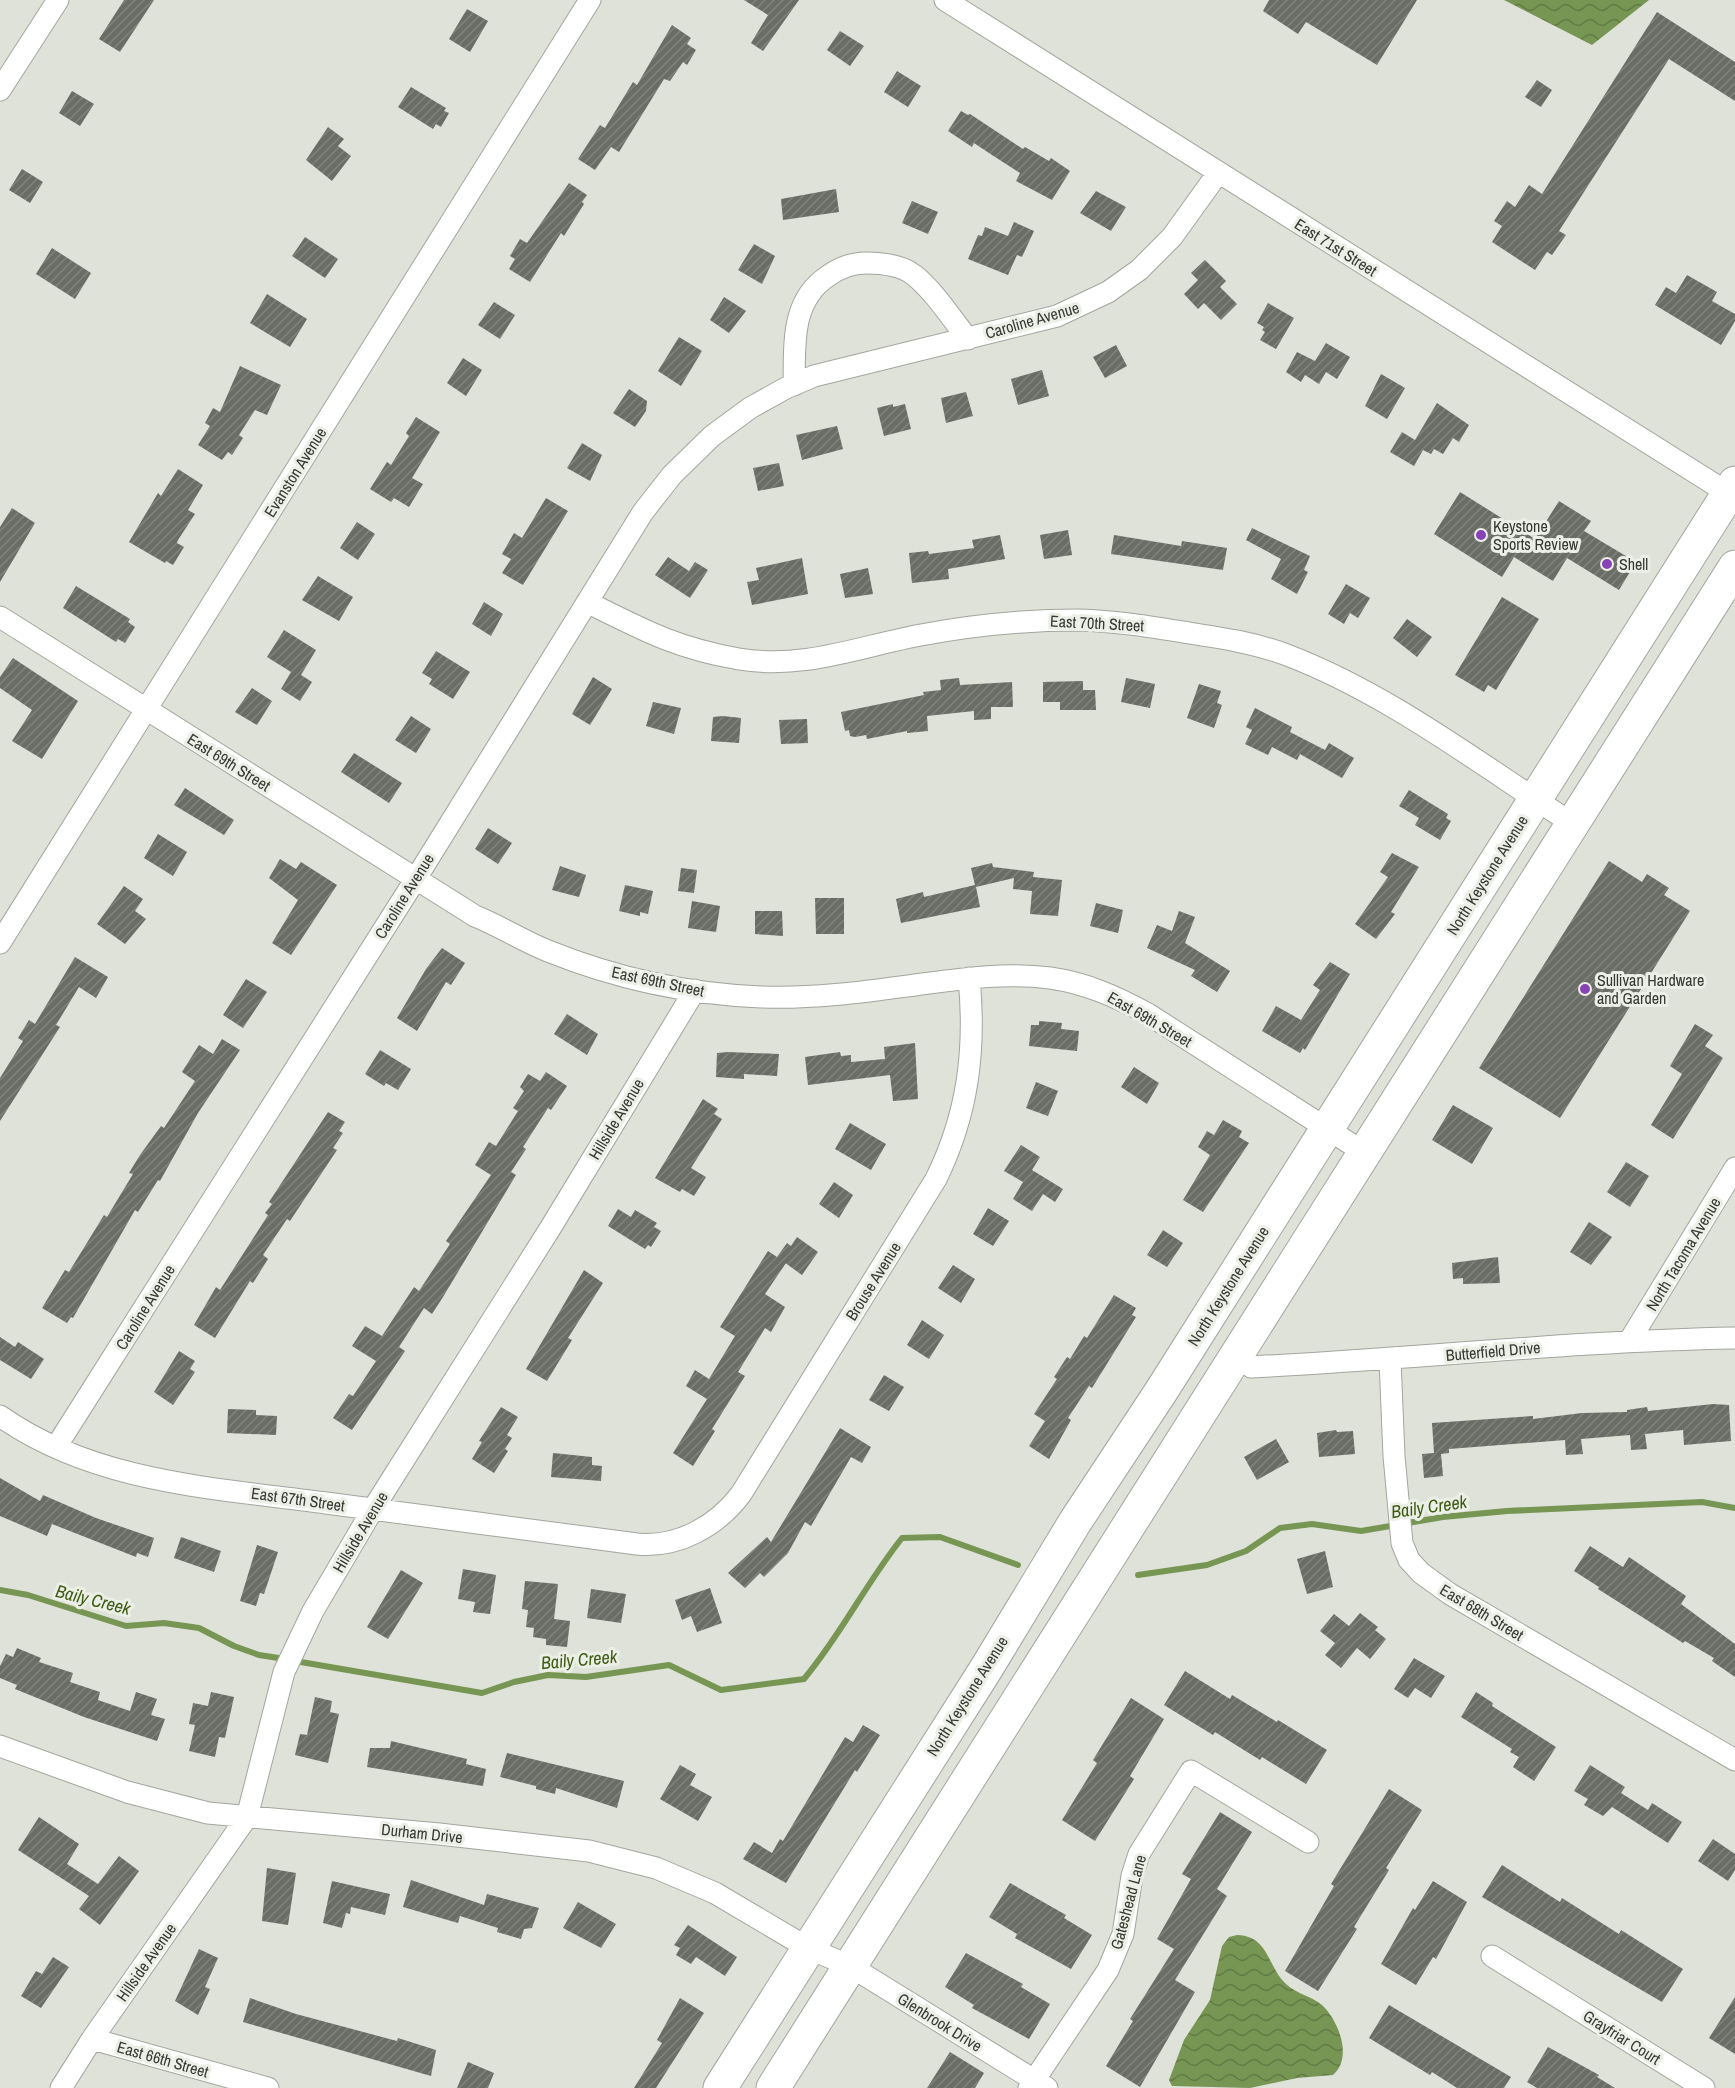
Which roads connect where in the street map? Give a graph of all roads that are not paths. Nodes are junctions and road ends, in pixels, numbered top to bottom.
1 (58, 0) edge
2 (590, 0) edge
3 (945, 0) edge
4 (0, 90) edge
5 (1218, 173) junction
6 (968, 339) junction
7 (794, 385) junction
8 (1732, 488) edge
9 (1735, 567) edge
10 (588, 602) junction
11 (0, 617) edge
12 (146, 710) junction
13 (1535, 800) junction
14 (1573, 824) junction
15 (415, 880) junction
16 (0, 944) edge
17 (969, 978) junction
18 (695, 990) junction
19 (1328, 1128) junction
20 (1365, 1153) junction
21 (1735, 1168) edge
22 (1735, 1338) edge
23 (1630, 1340) junction
24 (1390, 1360) junction
25 (1251, 1367) dead end
26 (0, 1416) edge
27 (56, 1447) junction
28 (373, 1509) junction
29 (680, 1539) joint
30 (0, 1746) edge
31 (1735, 1760) edge
32 (247, 1817) junction
33 (1308, 1842) dead end
34 (1492, 1956) dead end
35 (830, 1957) junction
36 (92, 2039) junction
37 (1037, 2085) edge
38 (61, 2088) edge
39 (268, 2088) edge
40 (720, 2088) edge
41 (774, 2088) edge
42 (1704, 2088) edge

1 - 4 street
2 - 12 street, Evanston Avenue
3 - 5 street, East 71st Street
5 - 6 street, Caroline Avenue
5 - 8 street, East 71st Street
6 - 7 street, Caroline Avenue
6 - 7 street, Caroline Avenue
7 - 10 street, Caroline Avenue
8 - 13 main road, North Keystone Avenue
9 - 14 main road, North Keystone Avenue
10 - 13 street, East 70th Street
10 - 15 street, Caroline Avenue
11 - 12 street, East 69th Street
12 - 15 street, East 69th Street
12 - 16 street, Evanston Avenue
13 - 14 street, East 70th Street
13 - 19 main road, North Keystone Avenue
14 - 20 main road, North Keystone Avenue
15 - 18 street, East 69th Street
15 - 27 street, Caroline Avenue
17 - 18 street, East 69th Street
17 - 19 street, East 69th Street
17 - 29 street, Brouse Avenue
18 - 28 street, Hillside Avenue
19 - 20 street, East 69th Street
19 - 35 main road, North Keystone Avenue
20 - 35 main road, North Keystone Avenue
21 - 23 street, North Tacoma Avenue
22 - 23 street, Butterfield Drive
23 - 24 street, Butterfield Drive
24 - 25 street, Butterfield Drive
24 - 31 street, East 68th Street
26 - 27 street, East 67th Street
27 - 28 street, East 67th Street
28 - 29 street, East 67th Street
28 - 32 street, Hillside Avenue
30 - 32 street, Durham Drive
32 - 35 street, Durham Drive
32 - 36 street, Hillside Avenue
33 - 37 street, Gateshead Lane
34 - 42 street, Grayfriar Court
35 - 37 street, Glenbrook Drive
35 - 40 main road, North Keystone Avenue
35 - 41 main road, North Keystone Avenue
36 - 38 street, Hillside Avenue
36 - 39 street, East 66th Street

